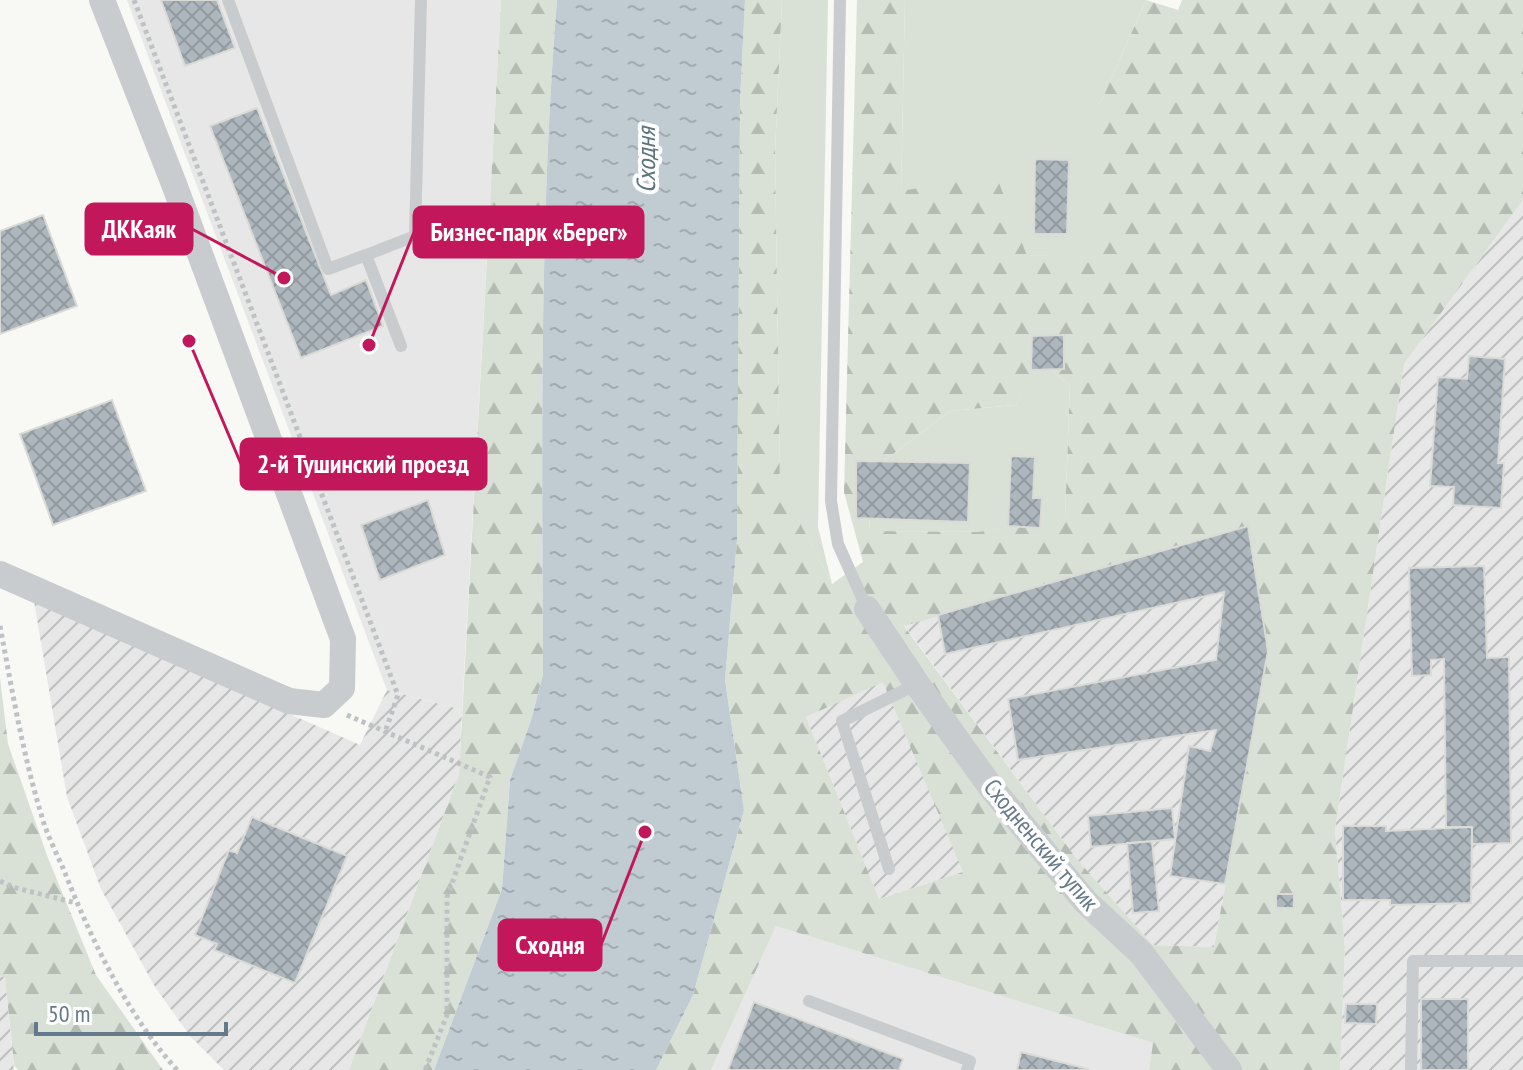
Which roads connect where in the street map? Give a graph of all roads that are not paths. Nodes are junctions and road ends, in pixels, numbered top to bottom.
1 (102, 0) edge
2 (228, 0) edge
3 (421, 0) edge
4 (840, 0) edge
5 (366, 255) junction
6 (401, 346) dead end
7 (0, 574) edge
8 (867, 609) joint
9 (917, 684) junction
10 (889, 869) dead end
11 (1523, 961) edge
12 (809, 1001) dead end
13 (967, 1070) edge
14 (1229, 1070) edge
15 (1411, 1070) edge

1 - 7 street
2 - 5 lane
3 - 5 lane
4 - 8 lane
5 - 6 lane
8 - 9 street, Сходненский тупик
9 - 10 lane
9 - 14 street, Сходненский тупик
11 - 15 lane
12 - 13 lane

